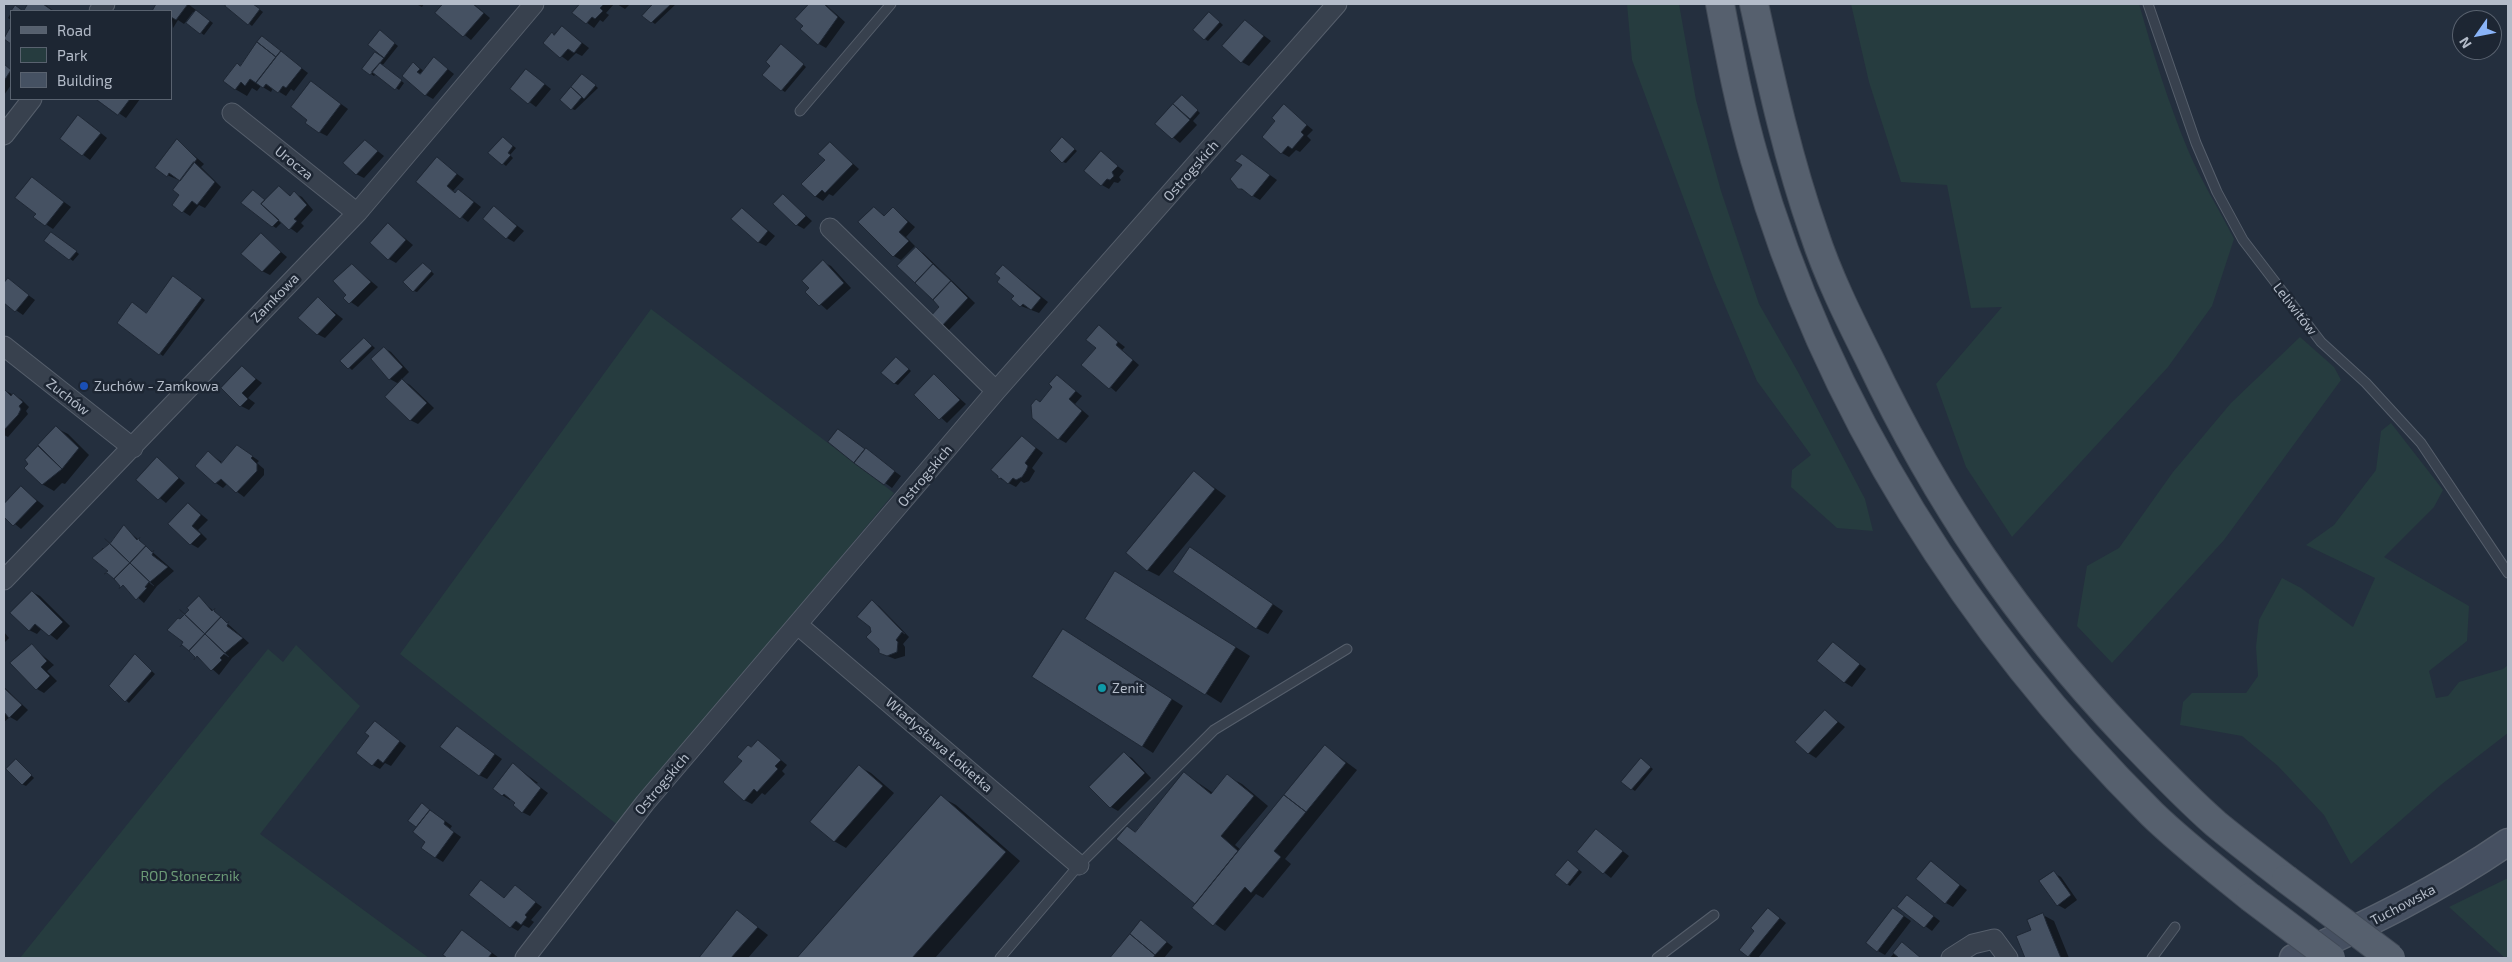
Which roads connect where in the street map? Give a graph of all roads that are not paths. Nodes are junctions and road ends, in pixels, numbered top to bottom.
1 (534, 4) edge
2 (891, 4) edge
3 (1337, 4) edge
4 (1720, 4) edge
5 (1754, 4) edge
6 (2148, 4) edge
7 (31, 100) edge
8 (800, 111) dead end
9 (232, 113) dead end
10 (4, 135) edge
11 (357, 214) junction
12 (830, 228) dead end
13 (4, 346) edge
14 (996, 391) junction
15 (133, 448) junction
16 (2508, 573) edge
17 (4, 580) edge
18 (798, 625) junction
19 (1347, 649) dead end
20 (2508, 842) edge
21 (1079, 866) junction
22 (1714, 915) dead end
23 (2175, 927) dead end
24 (525, 958) edge
25 (1000, 958) edge
26 (1657, 958) edge
27 (1951, 958) edge
28 (2008, 958) edge
29 (2152, 958) edge
30 (2293, 958) edge
31 (2332, 958) edge
32 (2391, 958) edge

1 - 11 street, Zamkowa
2 - 8 lane
3 - 14 street, Ostrogskich
4 - 31 main road, bridge
5 - 32 main road, bridge
6 - 16 lane, Leliwitów
7 - 10 street
9 - 11 street, Urocza
11 - 15 street, Zamkowa
12 - 14 street
13 - 15 street, Zuchów
14 - 18 street, Ostrogskich
15 - 17 street, Zamkowa
18 - 21 street, Władysława Łokietka
18 - 24 street, Ostrogskich
19 - 21 lane
20 - 30 main road, Tuchowska
21 - 25 lane
22 - 26 lane
23 - 29 lane
27 - 28 street

